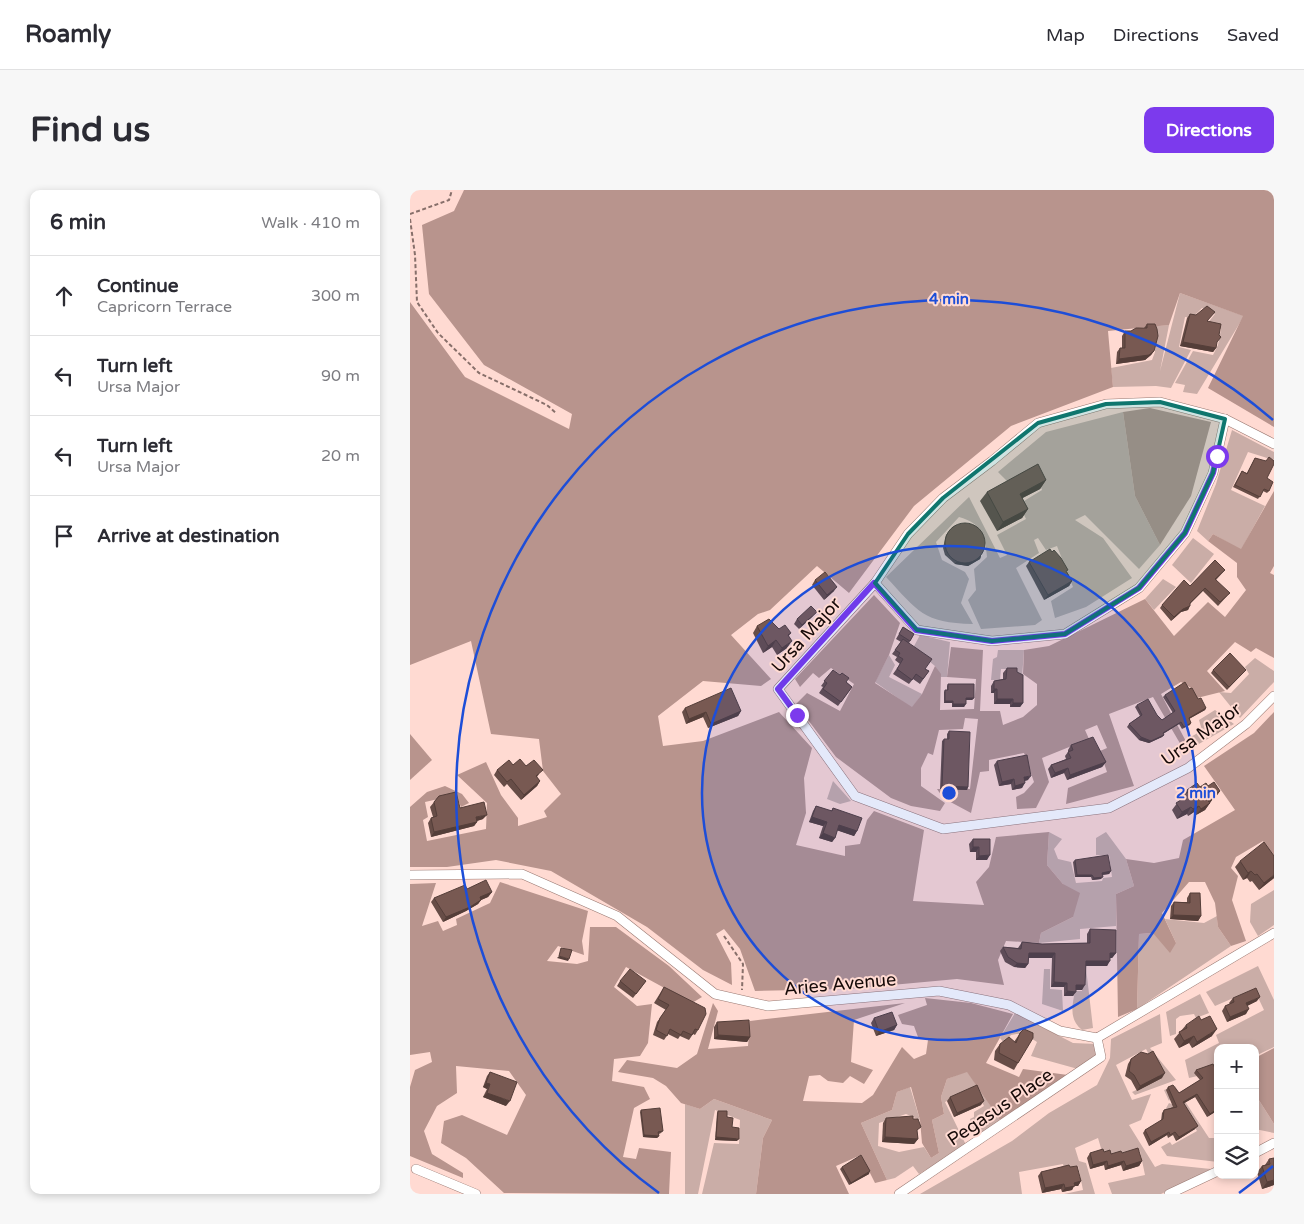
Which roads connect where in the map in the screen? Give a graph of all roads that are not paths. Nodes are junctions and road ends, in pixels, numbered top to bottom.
1 (1225, 420) junction
2 (1274, 444) edge
3 (874, 583) junction
4 (1274, 696) edge
5 (410, 875) edge
6 (1274, 933) edge
7 (1097, 1038) junction
8 (1274, 1143) edge
9 (1259, 1150) edge
10 (416, 1169) dead end
11 (1214, 1173) edge
12 (476, 1194) edge
13 (899, 1194) edge
14 (1169, 1194) edge

1 - 2 street, Ursa Major
1 - 3 street, Ursa Major
1 - 3 street
3 - 4 street, Ursa Major
5 - 7 street, Aries Avenue
6 - 7 street
7 - 13 street, Pegasus Place
8 - 9 street
10 - 12 street
11 - 14 street

